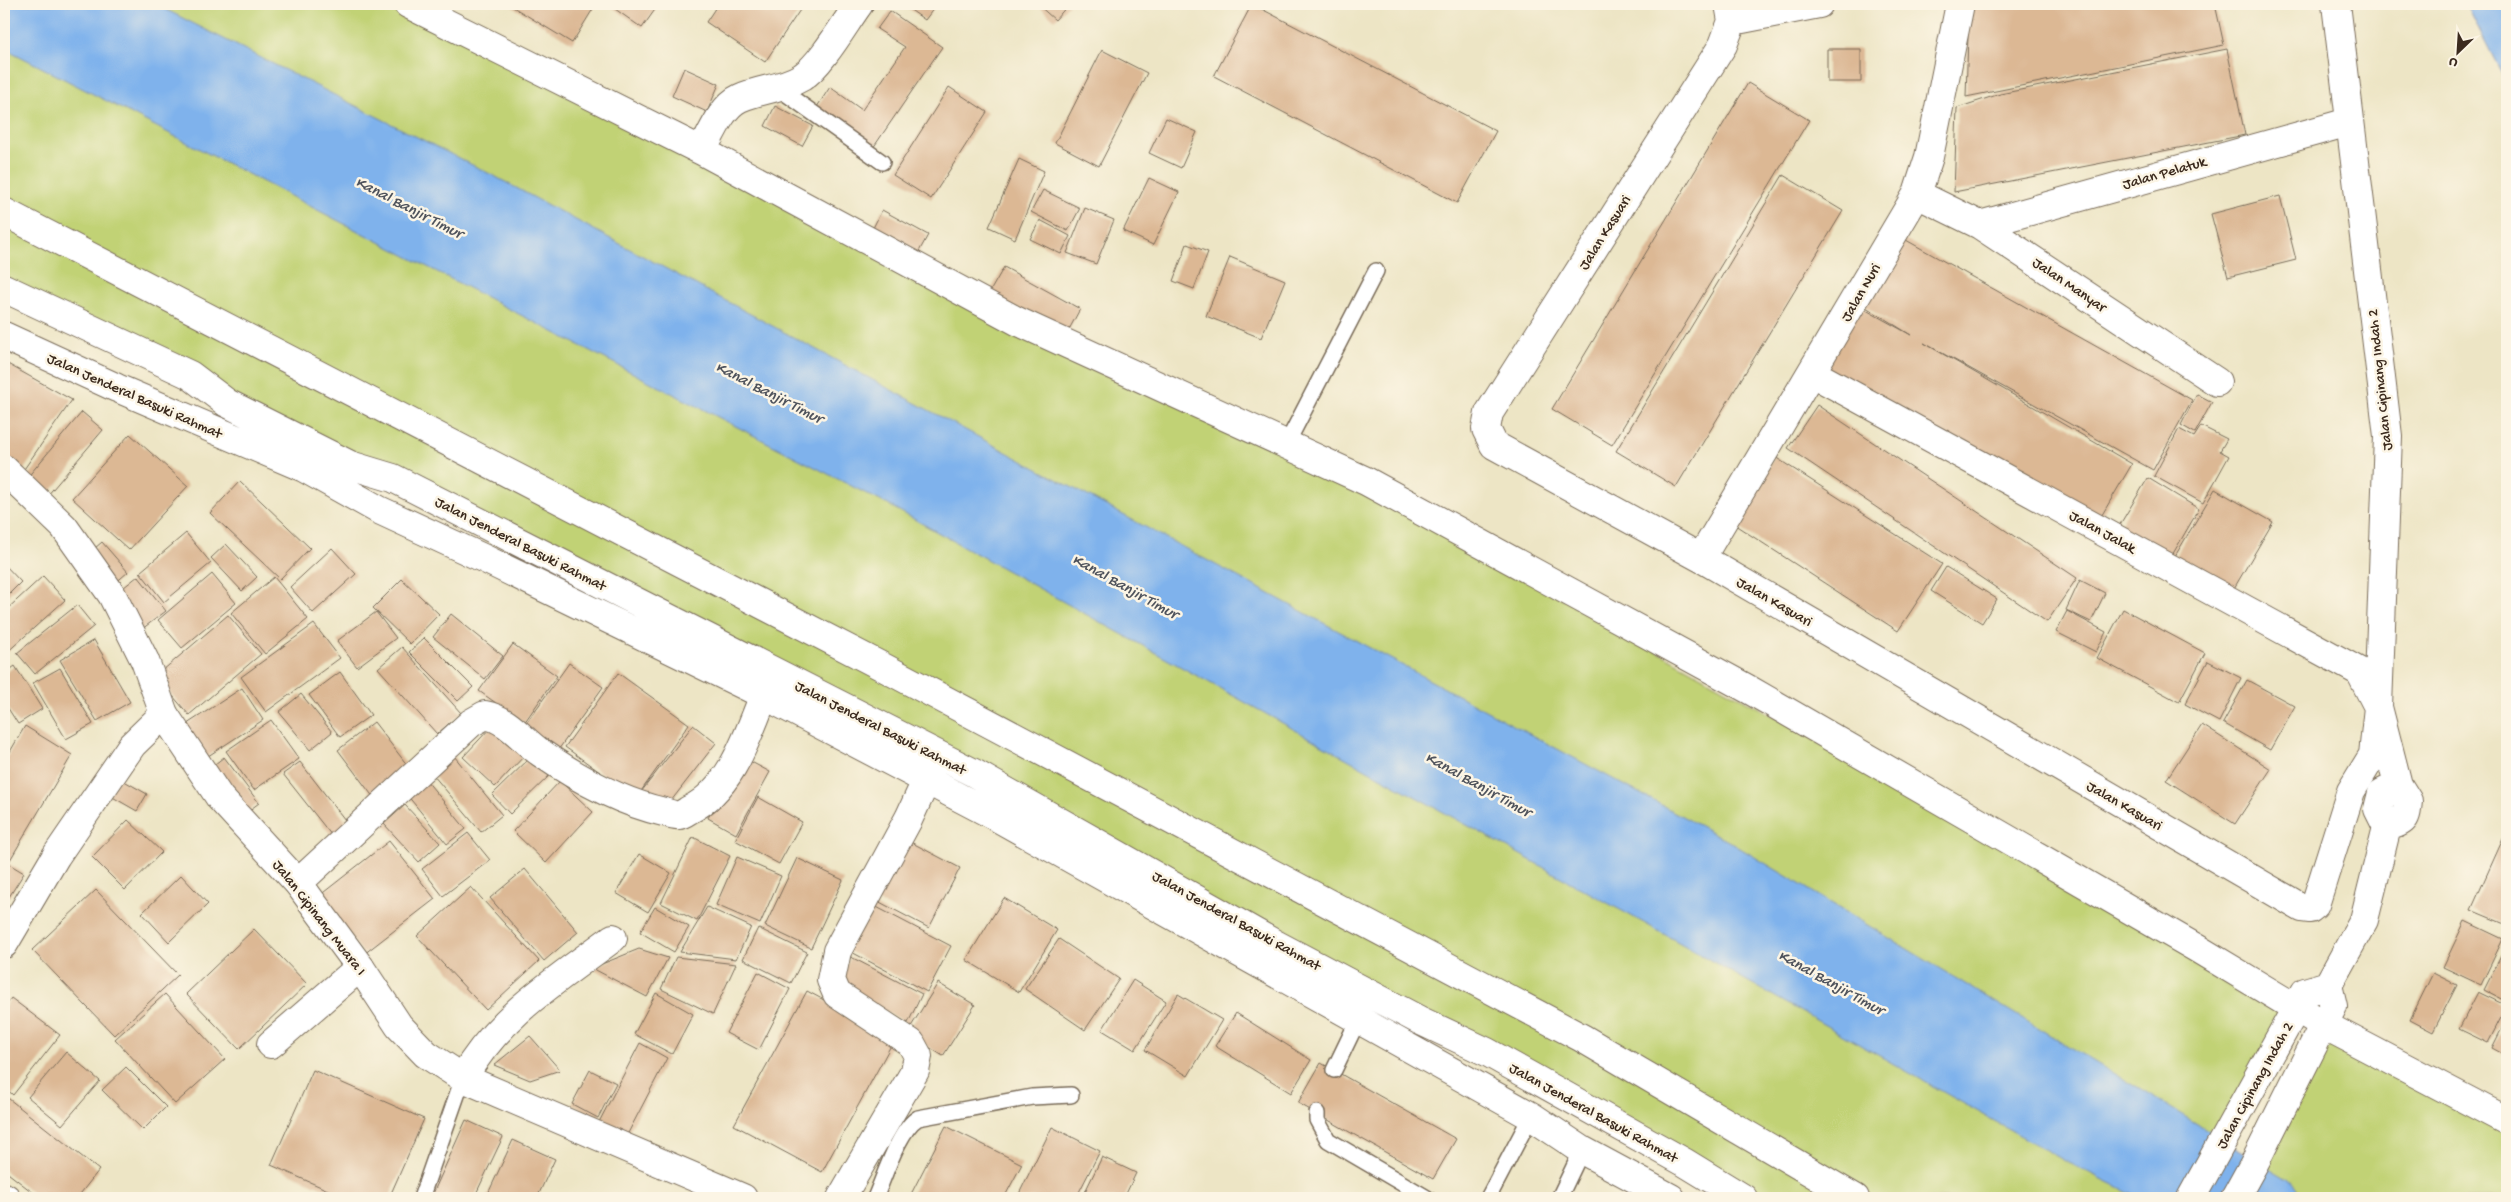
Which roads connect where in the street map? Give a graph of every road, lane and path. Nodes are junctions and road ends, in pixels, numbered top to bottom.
1 (408, 4) edge
2 (859, 4) edge
3 (1819, 4) edge
4 (1960, 4) edge
5 (2336, 4) edge
6 (1730, 12) edge
7 (778, 88) junction
8 (2349, 122) junction
9 (702, 151) junction
10 (882, 162) dead end
11 (1917, 194) junction
12 (4, 212) edge
13 (1980, 224) junction
14 (1376, 271) dead end
15 (4, 288) edge
16 (4, 336) edge
17 (1812, 372) junction
18 (2217, 382) dead end
19 (1286, 445) junction
20 (4, 469) edge
21 (1701, 558) junction
22 (764, 694) junction
23 (2378, 706) junction
24 (164, 714) junction
25 (926, 781) junction
26 (298, 883) junction
27 (613, 938) dead end
28 (4, 944) edge
29 (360, 967) junction
30 (2328, 986) junction
31 (2296, 1008) junction
32 (1358, 1020) junction
33 (2324, 1025) junction
34 (271, 1044) dead end
35 (1334, 1070) dead end
36 (463, 1078) junction
37 (1071, 1095) dead end
38 (1317, 1113) dead end
39 (1531, 1116) junction
40 (2507, 1121) edge
41 (1582, 1150) junction
42 (421, 1198) edge
43 (743, 1198) edge
44 (842, 1198) edge
45 (875, 1198) edge
46 (1427, 1198) edge
47 (1488, 1198) edge
48 (1559, 1198) edge
49 (1671, 1198) edge
50 (1743, 1198) edge
51 (1855, 1198) edge
52 (2191, 1198) edge
53 (2235, 1198) edge

1 - 9 street
2 - 7 street
3 - 6 street
4 - 11 street, Jalan Nuri
5 - 8 street, Jalan Cipinang Indah 2
6 - 21 street, Jalan Kasuari
7 - 9 street
7 - 10 lane
8 - 13 street, Jalan Pelatuk
8 - 23 street, Jalan Cipinang Indah 2
9 - 19 street
11 - 13 street, Jalan Manyar
11 - 17 street, Jalan Nuri
12 - 51 street
13 - 18 street, Jalan Manyar
14 - 19 lane
15 - 50 street, Jalan Jenderal Basuki Rahmat
16 - 22 street, Jalan Jenderal Basuki Rahmat
17 - 21 street, Jalan Nuri
17 - 23 street, Jalan Jalak
19 - 31 street
20 - 24 street, Jalan Cipinang Muara I
21 - 23 street, Jalan Kasuari
22 - 25 street, Jalan Jenderal Basuki Rahmat
22 - 26 street
23 - 30 street, Jalan Cipinang Indah 2
24 - 26 street, Jalan Cipinang Muara I
24 - 28 street
25 - 32 street, Jalan Jenderal Basuki Rahmat
25 - 44 street
26 - 29 street, Jalan Cipinang Muara I
27 - 36 street
29 - 34 street
29 - 36 street, Jalan Cipinang Muara I
30 - 31 street, Jalan Cipinang Indah 2
30 - 33 street
31 - 33 street
31 - 52 street, Jalan Cipinang Indah 2
32 - 35 lane
32 - 39 street, Jalan Jenderal Basuki Rahmat
33 - 40 street
33 - 53 street
36 - 42 lane
36 - 43 street, Jalan Cipinang Muara I
37 - 45 lane
38 - 46 lane
39 - 41 street, Jalan Jenderal Basuki Rahmat
39 - 47 lane
41 - 48 lane
41 - 49 street, Jalan Jenderal Basuki Rahmat

